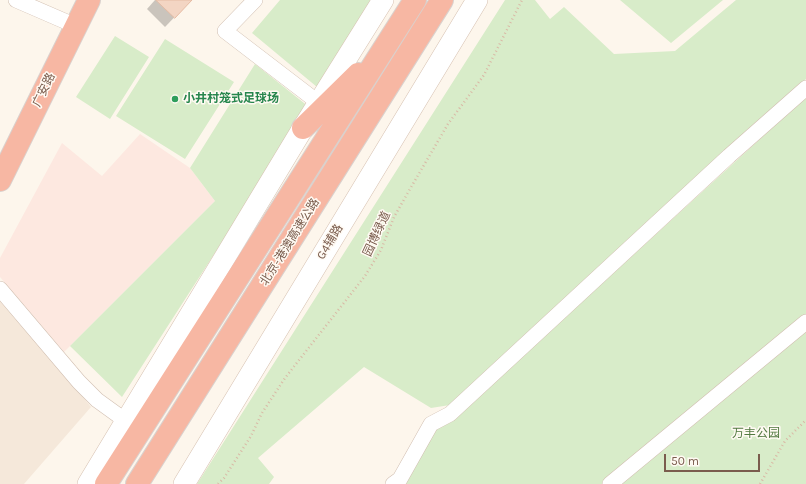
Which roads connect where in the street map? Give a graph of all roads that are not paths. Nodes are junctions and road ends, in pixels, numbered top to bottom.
1 (16, 0) edge
2 (89, 0) edge
3 (255, 0) edge
4 (383, 0) edge
5 (415, 0) edge
6 (442, 0) edge
7 (477, 0) edge
8 (76, 26) junction
9 (387, 45) junction
10 (806, 88) edge
11 (319, 103) junction
12 (303, 128) junction
13 (0, 180) edge
14 (0, 289) edge
15 (806, 322) edge
16 (126, 421) junction
17 (111, 477) edge
18 (88, 484) edge
19 (137, 484) edge
20 (184, 484) edge
21 (393, 484) edge
22 (610, 484) edge

1 - 8 street
2 - 8 highway, 广安路
3 - 11 street
4 - 11 street
5 - 9 highway, 北京-港澳高速公路
6 - 19 highway, 北京-港澳高速公路
7 - 20 street, G4辅路
8 - 13 highway, 广安路
9 - 12 highway
9 - 17 highway, 北京-港澳高速公路
10 - 21 street
11 - 12 street
12 - 16 street
14 - 16 street
15 - 22 street
16 - 18 street

